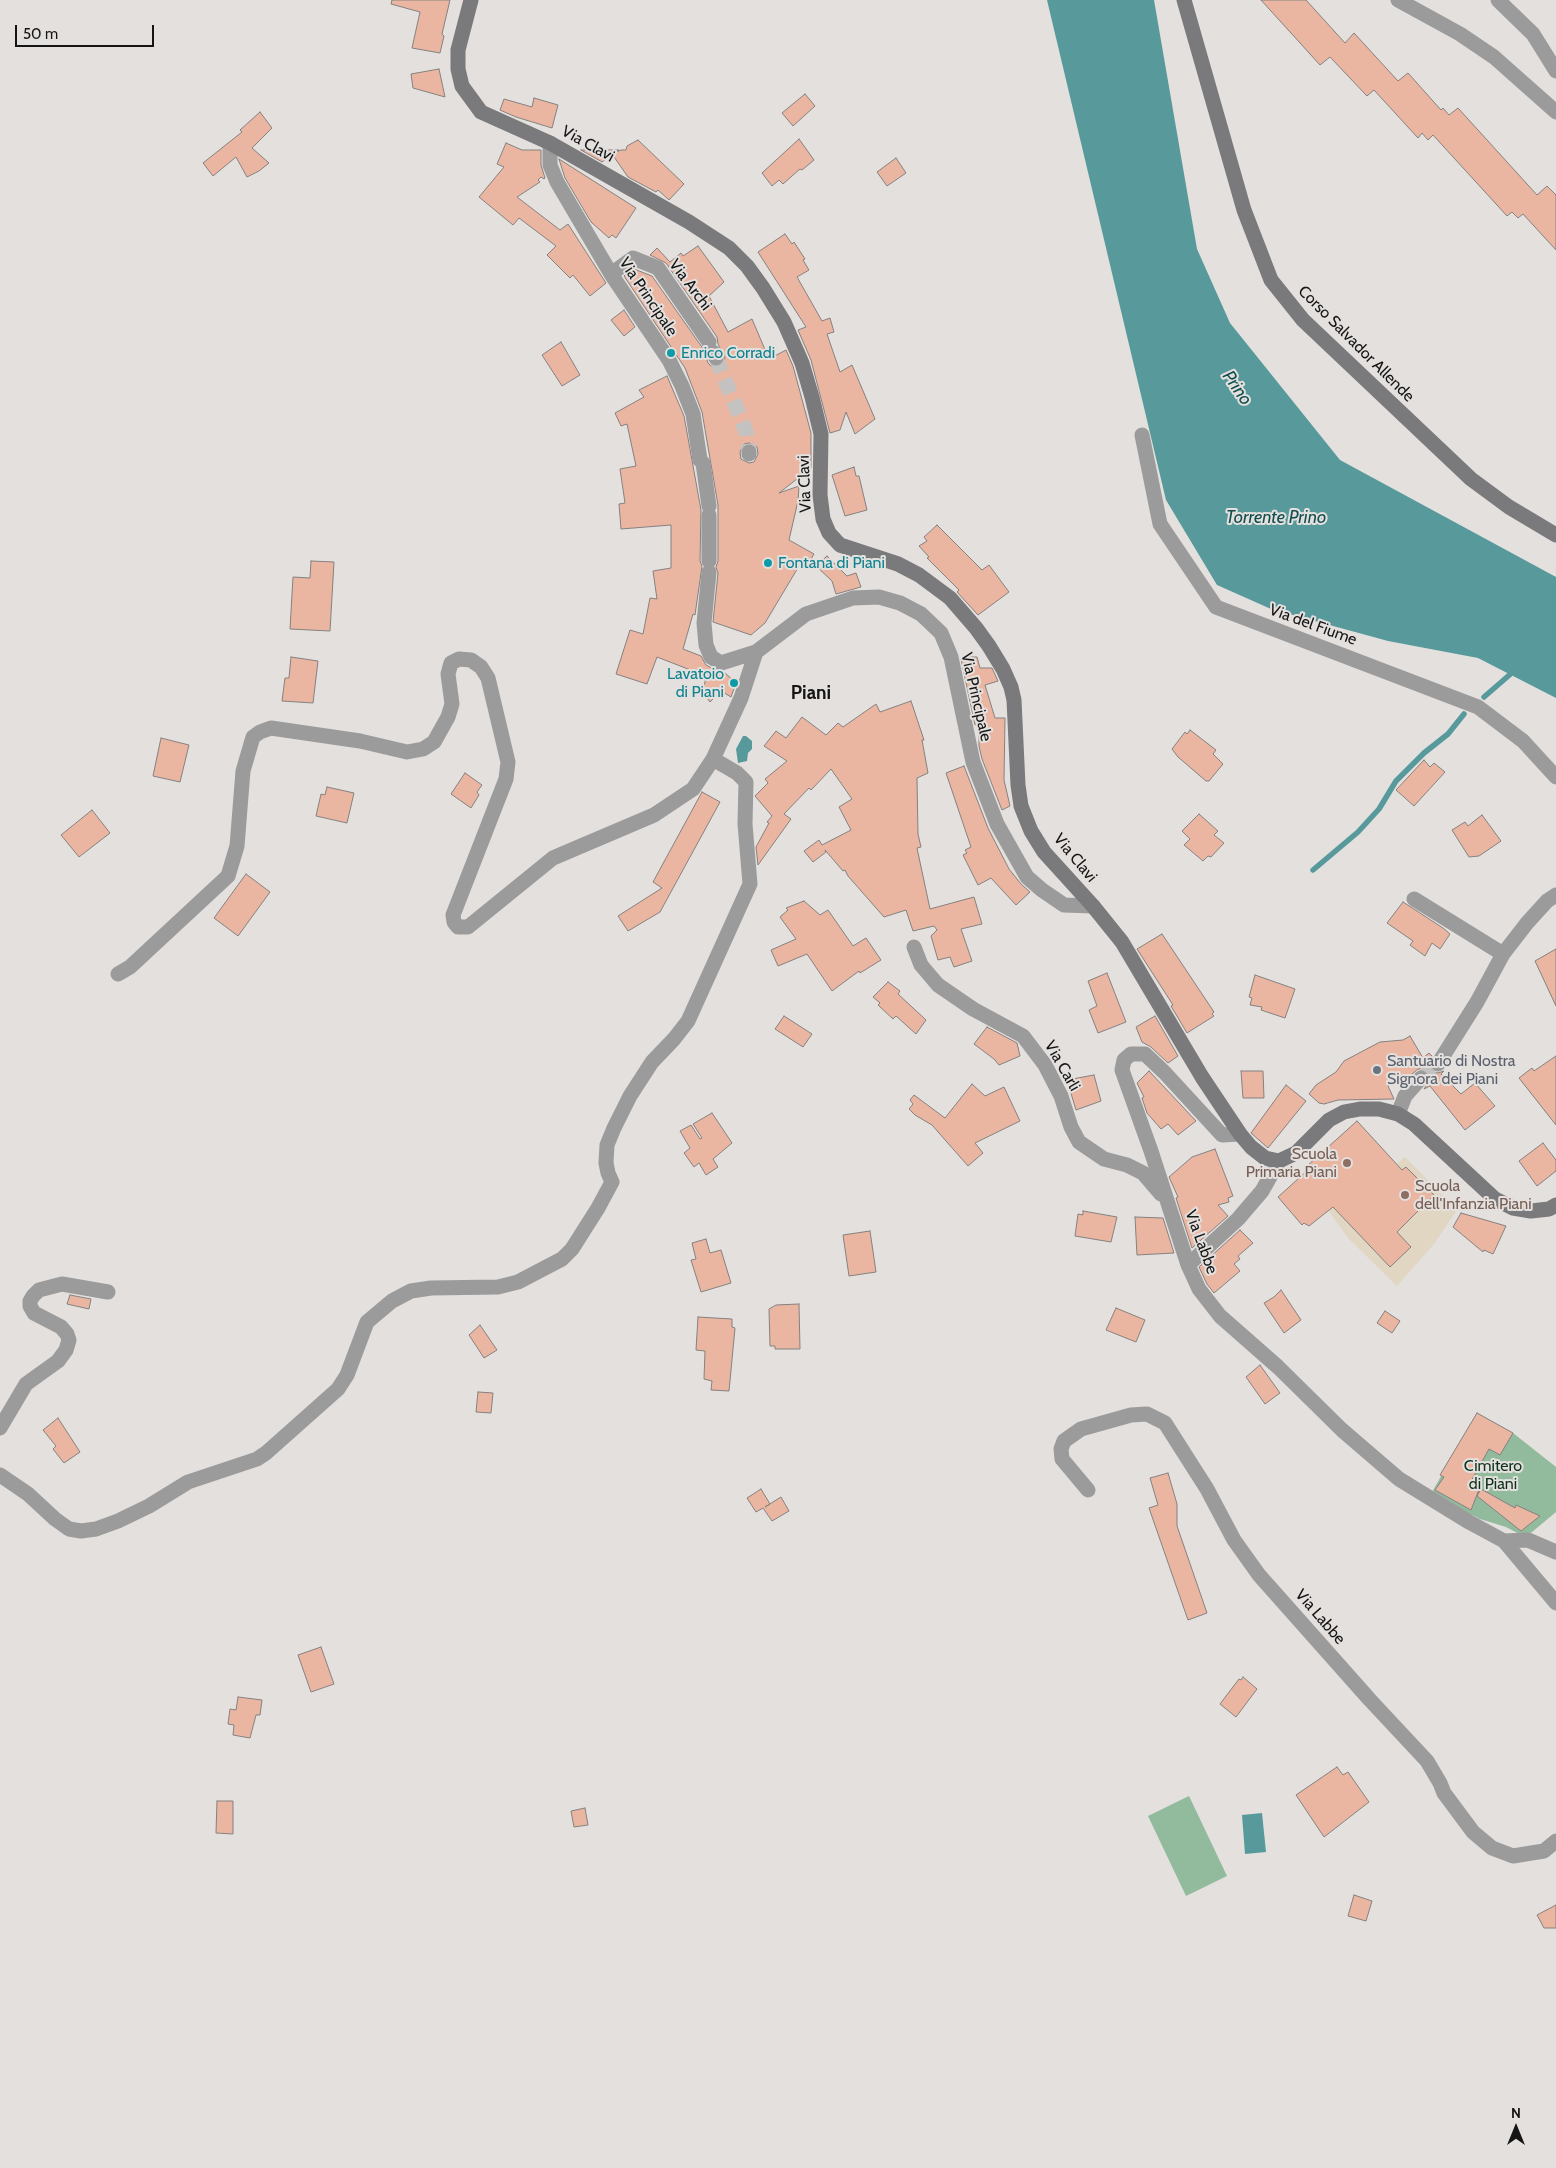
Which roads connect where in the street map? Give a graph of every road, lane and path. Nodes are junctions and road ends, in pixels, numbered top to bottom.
1 (471, 0) edge
2 (1184, 0) edge
3 (1398, 0) edge
4 (1498, 0) edge
5 (1556, 71) edge
6 (1556, 112) edge
7 (550, 143) junction
8 (611, 274) junction
9 (713, 351) tunnel mouth
10 (1142, 435) dead end
11 (1556, 535) edge
12 (756, 652) junction
13 (713, 759) junction
14 (1556, 777) edge
15 (1556, 895) edge
16 (1414, 899) dead end
17 (1093, 906) junction
18 (914, 947) dead end
19 (1503, 954) junction
20 (118, 974) dead end
21 (1438, 1064) tunnel mouth
22 (1421, 1078) tunnel mouth
23 (1398, 1114) junction
24 (1240, 1134) junction
25 (1279, 1161) junction
26 (1556, 1204) edge
27 (1170, 1207) junction
28 (1188, 1265) junction
29 (108, 1292) dead end
30 (0, 1428) edge
31 (0, 1475) edge
32 (1088, 1490) dead end
33 (1504, 1541) junction
34 (1556, 1552) edge
35 (1556, 1603) edge
36 (1556, 1840) edge

1 - 7 main road, Via Clavi
2 - 11 main road, Corso Salvador Allende
3 - 6 street
4 - 5 street
7 - 8 street, Via Principale
7 - 17 main road, Via Clavi
8 - 9 street, Via Archi
8 - 12 street, Via Principale
10 - 14 street, Via del Fiume
12 - 13 street
12 - 17 street, Via Principale
13 - 20 street
13 - 31 street
15 - 19 street
16 - 19 street
17 - 24 main road, Via Clavi
18 - 27 street, Via Carli
19 - 21 street
22 - 23 street
23 - 25 main road
23 - 26 main road
24 - 25 main road, Via Clavi
24 - 27 street, Via Labbe
25 - 28 street
27 - 28 street, Via Labbe
28 - 33 street, Via Labbe
29 - 30 street
32 - 36 street, Via Labbe
33 - 34 street, Via Labbe
33 - 35 street, Via Labbe

